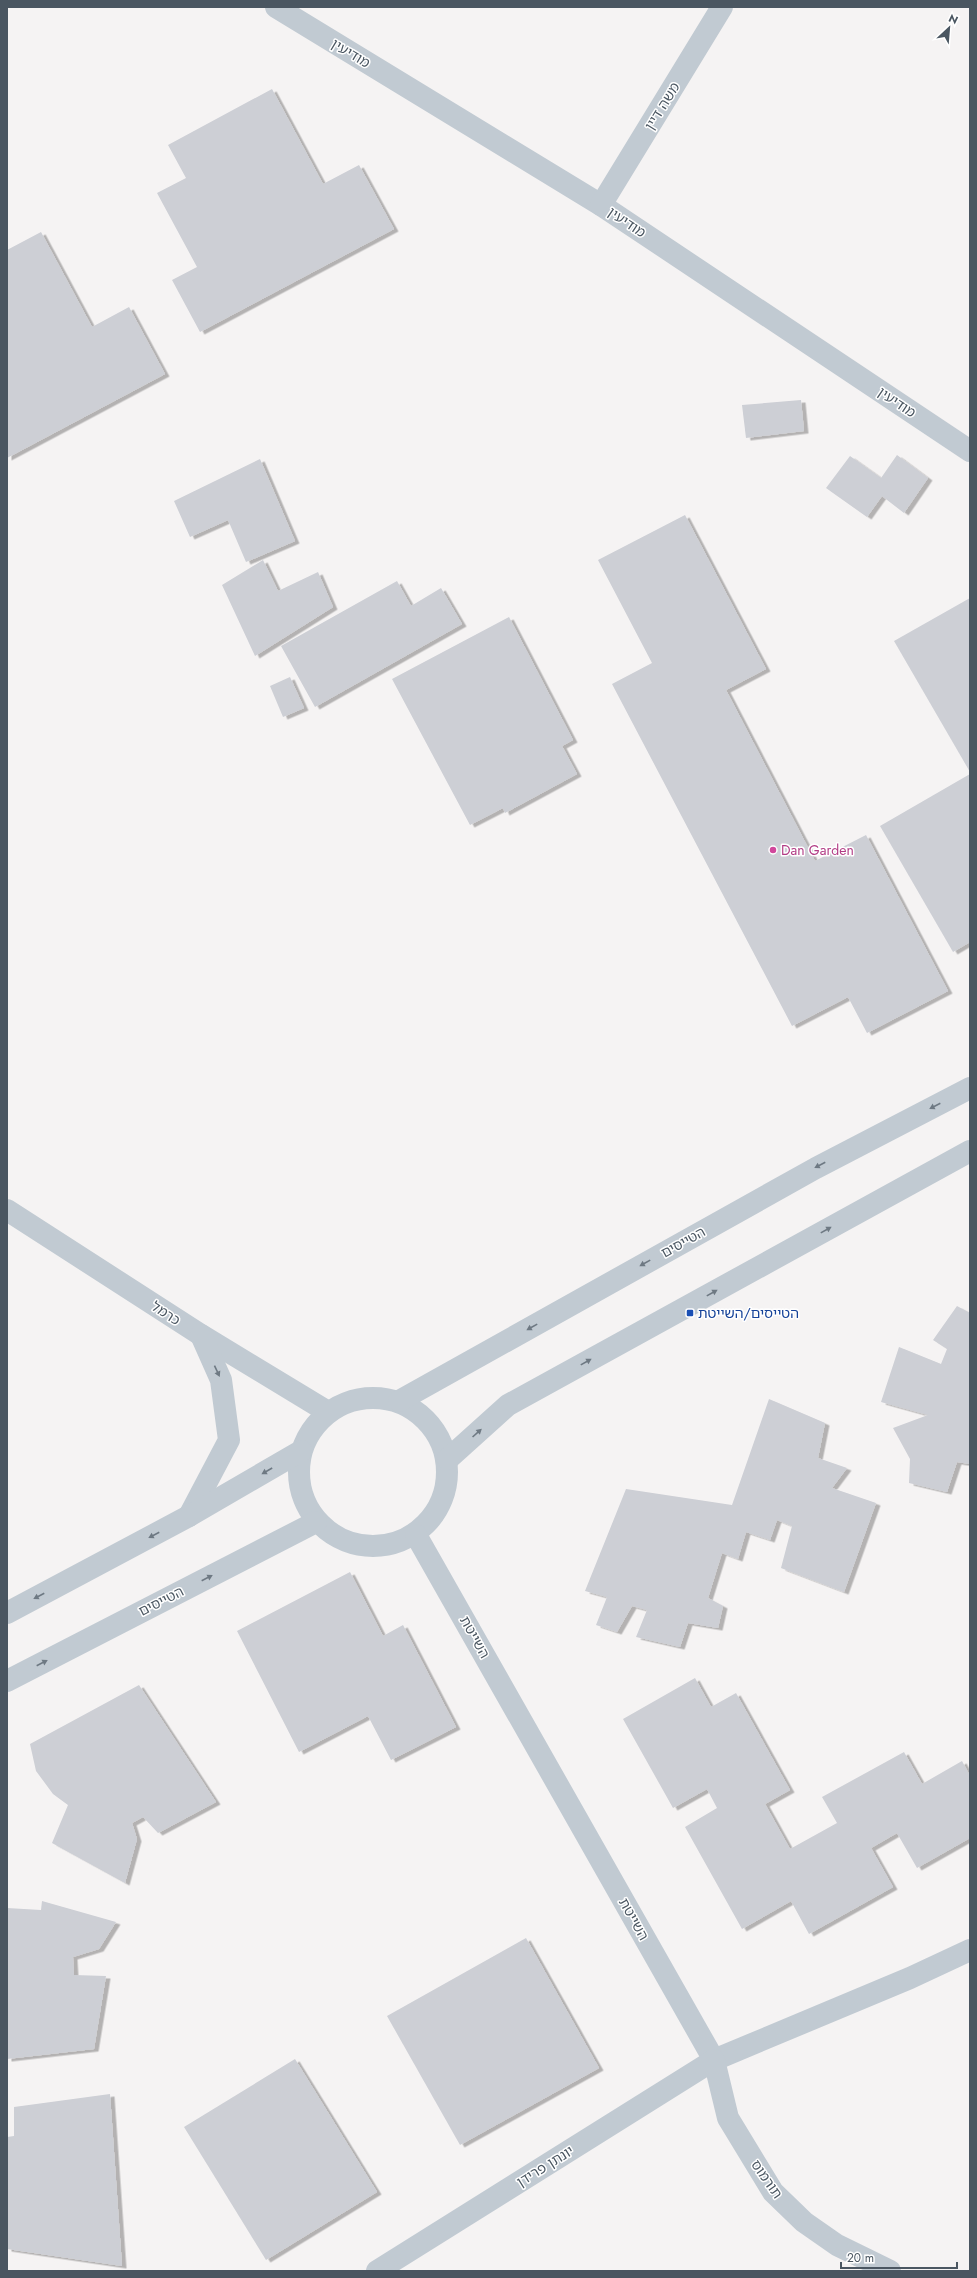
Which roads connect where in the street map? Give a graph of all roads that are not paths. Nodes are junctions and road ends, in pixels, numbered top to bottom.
1 (276, 7) edge
2 (722, 7) edge
3 (601, 205) junction
4 (970, 451) edge
5 (970, 1088) edge
6 (970, 1151) edge
7 (7, 1210) edge
8 (201, 1335) junction
9 (399, 1401) junction
10 (328, 1412) junction
11 (301, 1451) junction
12 (448, 1459) junction
13 (189, 1516) junction
14 (316, 1522) junction
15 (416, 1535) junction
16 (7, 1613) edge
17 (7, 1681) edge
18 (970, 1950) edge
19 (714, 2060) junction
20 (377, 2271) edge
21 (890, 2271) edge

1 - 3 street, מודיעין
2 - 3 street, משה דיין
3 - 4 street, מודיעין
5 -> 9 street, הטייסים
12 -> 6 street
7 - 8 street, כרמל
8 - 10 street, כרמל
8 -> 13 street
9 - 10 street
9 - 12 street
10 - 11 street
11 -> 13 street
11 - 14 street
12 - 15 street
13 -> 16 street
14 - 15 street
17 -> 14 street, הטייסים
15 - 19 street, השייטת
18 - 19 street
19 - 20 street, יונתן פרידן
19 - 21 street, תורמוס

